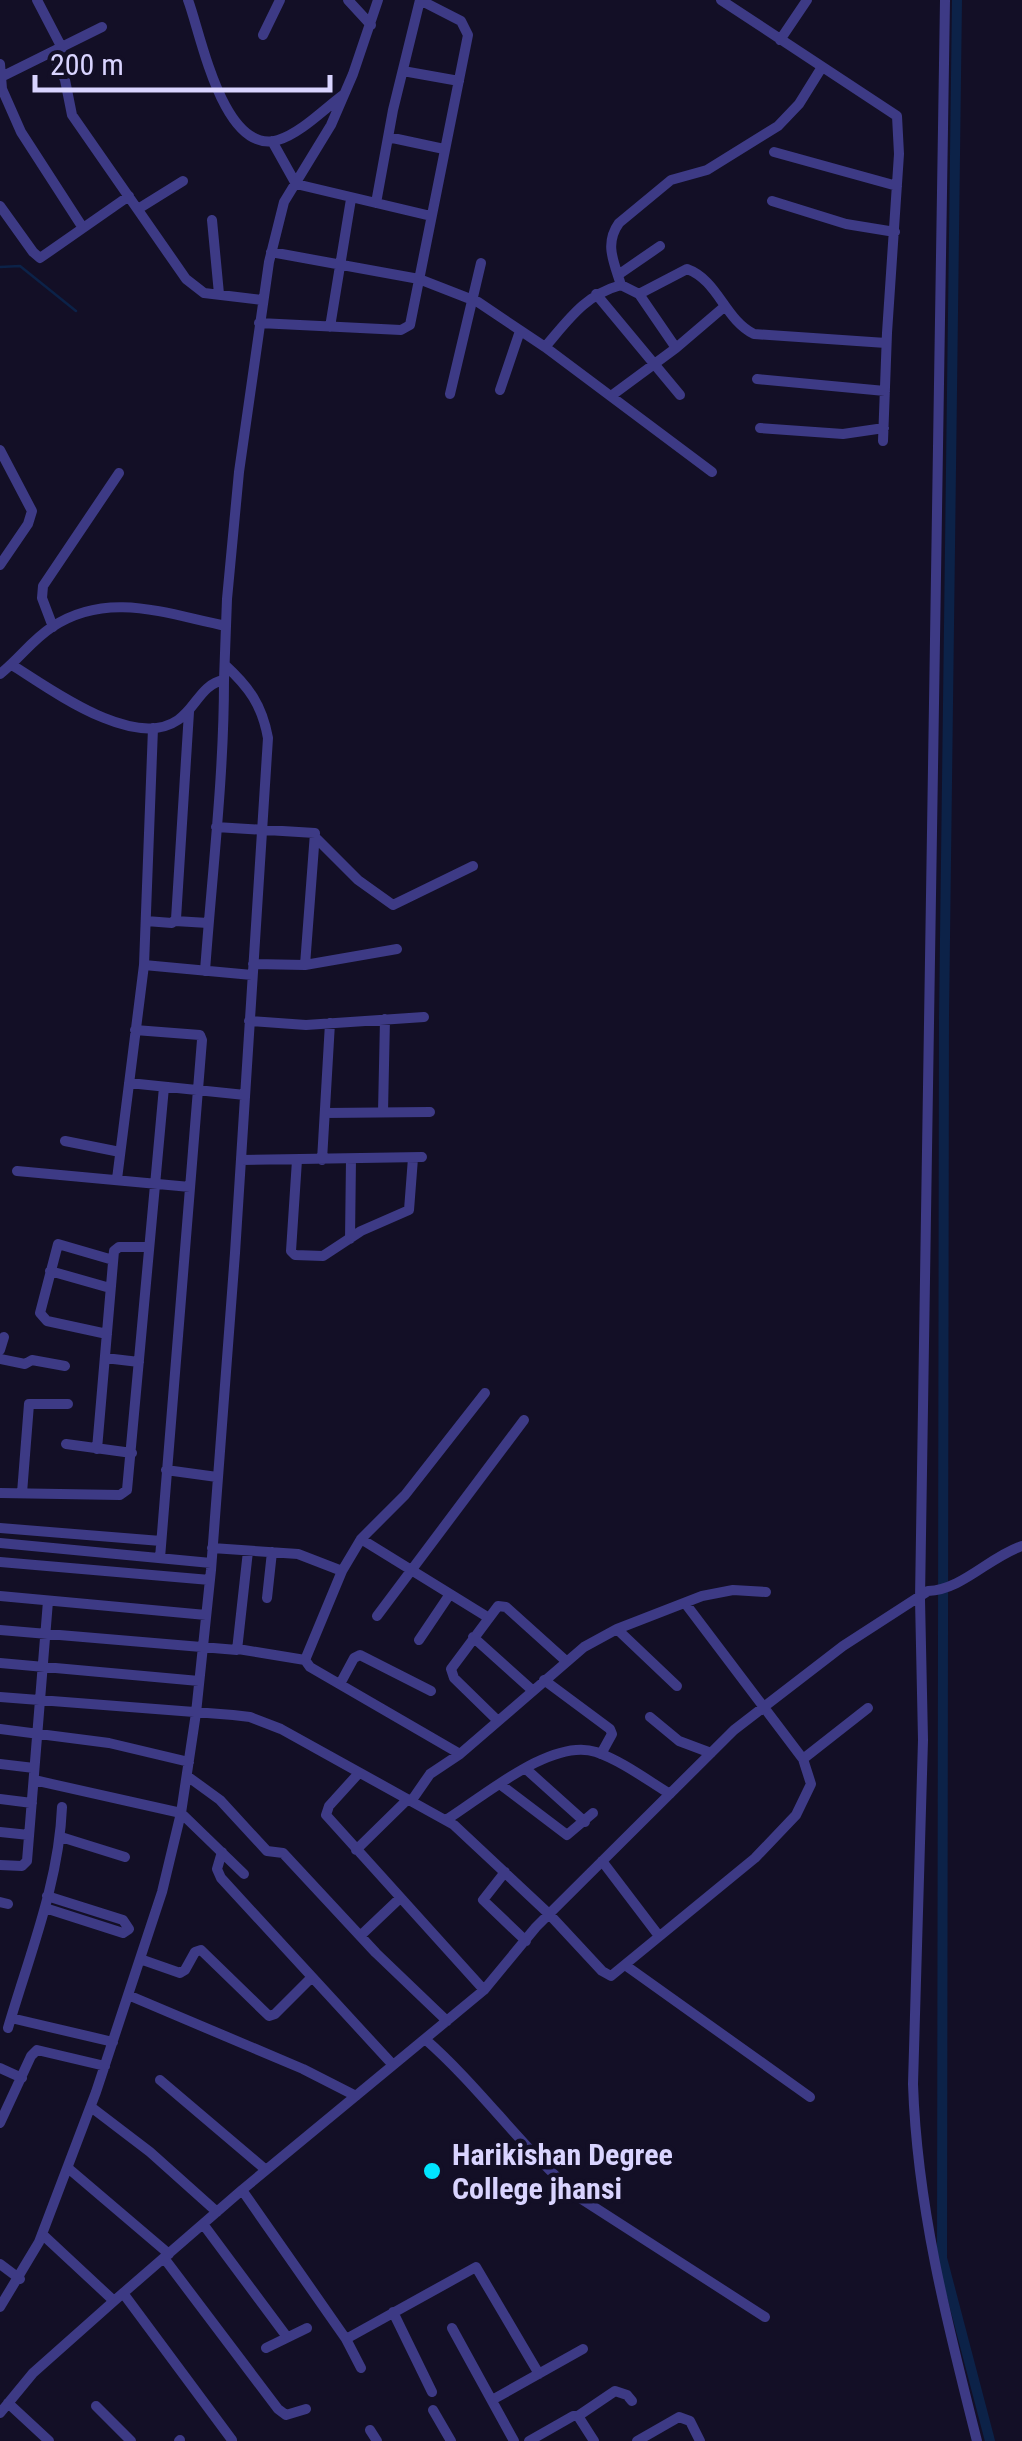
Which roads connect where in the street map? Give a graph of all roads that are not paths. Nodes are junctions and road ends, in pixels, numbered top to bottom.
1 (37, 0) edge
2 (188, 0) edge
3 (280, 0) edge
4 (348, 0) edge
5 (378, 0) edge
6 (420, 0) edge
7 (721, 0) edge
8 (807, 0) edge
9 (945, 0) edge
10 (370, 25) junction
11 (102, 27) dead end
12 (263, 35) dead end
13 (780, 40) junction
14 (57, 50) junction
15 (0, 64) edge
16 (822, 67) junction
17 (403, 71) junction
18 (1, 77) edge
19 (459, 81) junction
20 (345, 94) junction
21 (388, 137) junction
22 (272, 141) junction
23 (444, 149) junction
24 (774, 152) dead end
25 (183, 180) dead end
26 (296, 184) junction
27 (897, 186) junction
28 (129, 196) junction
29 (351, 199) junction
30 (772, 201) dead end
31 (376, 204) junction
32 (0, 206) edge
33 (138, 209) junction
34 (431, 216) junction
35 (212, 220) dead end
36 (10, 221) junction
37 (84, 228) junction
38 (0, 230) edge
39 (894, 232) junction
40 (660, 246) dead end
41 (271, 252) junction
42 (481, 262) dead end
43 (340, 265) junction
44 (419, 279) junction
45 (620, 280) junction
46 (219, 294) junction
47 (596, 294) junction
48 (640, 294) junction
49 (471, 298) junction
50 (262, 300) junction
51 (724, 307) junction
52 (259, 324) junction
53 (330, 327) junction
54 (520, 331) junction
55 (886, 343) junction
56 (545, 347) junction
57 (676, 348) junction
58 (653, 365) junction
59 (757, 379) dead end
60 (500, 390) dead end
61 (885, 391) junction
62 (450, 394) dead end
63 (680, 395) dead end
64 (610, 396) junction
65 (760, 428) dead end
66 (884, 428) junction
67 (883, 442) dead end
68 (0, 450) edge
69 (712, 472) dead end
70 (118, 473) dead end
71 (0, 563) edge
72 (52, 626) junction
73 (226, 626) junction
74 (12, 664) junction
75 (225, 665) junction
76 (0, 674) edge
77 (224, 680) junction
78 (189, 711) junction
79 (153, 728) junction
80 (216, 827) junction
81 (262, 829) junction
82 (316, 839) junction
83 (474, 866) dead end
84 (146, 921) junction
85 (175, 921) junction
86 (208, 924) junction
87 (397, 948) dead end
88 (144, 965) junction
89 (305, 965) junction
90 (252, 969) junction
91 (205, 971) junction
92 (424, 1017) dead end
93 (386, 1019) junction
94 (249, 1021) junction
95 (330, 1023) junction
96 (135, 1030) junction
97 (129, 1084) junction
98 (164, 1087) junction
99 (199, 1090) junction
100 (244, 1095) junction
101 (382, 1112) junction
102 (430, 1112) dead end
103 (325, 1113) junction
104 (64, 1142) dead end
105 (120, 1152) junction
106 (351, 1159) junction
107 (241, 1160) junction
108 (297, 1160) junction
109 (322, 1160) junction
110 (17, 1171) dead end
111 (116, 1179) junction
112 (153, 1182) junction
113 (190, 1187) junction
114 (350, 1239) junction
115 (149, 1247) junction
116 (113, 1260) junction
117 (50, 1271) junction
118 (110, 1288) junction
119 (107, 1334) junction
120 (4, 1337) dead end
121 (0, 1350) edge
122 (105, 1358) junction
123 (0, 1359) edge
124 (139, 1362) junction
125 (66, 1366) dead end
126 (485, 1393) dead end
127 (68, 1404) dead end
128 (524, 1420) dead end
129 (66, 1444) dead end
130 (97, 1449) junction
131 (132, 1453) junction
132 (166, 1470) junction
133 (218, 1477) junction
134 (0, 1493) edge
135 (22, 1493) junction
136 (0, 1528) edge
137 (362, 1539) junction
138 (161, 1541) junction
139 (0, 1543) edge
140 (1022, 1546) edge
141 (212, 1548) junction
142 (248, 1551) junction
143 (272, 1552) junction
144 (160, 1558) junction
145 (0, 1562) edge
146 (211, 1562) junction
147 (410, 1569) junction
148 (342, 1571) junction
149 (210, 1580) junction
150 (766, 1592) dead end
151 (450, 1594) junction
152 (924, 1595) junction
153 (0, 1596) edge
154 (268, 1598) dead end
155 (48, 1600) junction
156 (685, 1603) junction
157 (206, 1615) junction
158 (376, 1616) dead end
159 (488, 1618) junction
160 (618, 1629) junction
161 (0, 1630) edge
162 (46, 1634) junction
163 (473, 1637) junction
164 (419, 1640) dead end
165 (203, 1648) junction
166 (238, 1649) junction
167 (305, 1660) junction
168 (566, 1661) junction
169 (0, 1663) edge
170 (44, 1667) junction
171 (544, 1680) junction
172 (200, 1682) junction
173 (340, 1684) junction
174 (677, 1686) dead end
175 (532, 1690) junction
176 (431, 1691) dead end
177 (0, 1697) edge
178 (42, 1701) junction
179 (764, 1706) junction
180 (868, 1708) dead end
181 (196, 1712) junction
182 (650, 1717) dead end
183 (497, 1720) junction
184 (0, 1730) edge
185 (39, 1734) junction
186 (711, 1752) junction
187 (460, 1754) junction
188 (601, 1754) junction
189 (803, 1759) junction
190 (189, 1762) junction
191 (0, 1764) edge
192 (526, 1769) junction
193 (34, 1774) junction
194 (358, 1774) junction
195 (187, 1776) junction
196 (501, 1785) junction
197 (670, 1794) junction
198 (0, 1798) edge
199 (410, 1800) junction
200 (32, 1802) junction
201 (62, 1807) dead end
202 (181, 1812) junction
203 (446, 1820) junction
204 (0, 1832) edge
205 (29, 1834) junction
206 (61, 1837) junction
207 (356, 1850) junction
208 (222, 1852) junction
209 (125, 1857) dead end
210 (602, 1861) junction
211 (0, 1865) edge
212 (505, 1872) junction
213 (244, 1874) dead end
214 (400, 1898) junction
215 (46, 1902) junction
216 (549, 1914) junction
217 (360, 1936) junction
218 (659, 1936) junction
219 (526, 1941) junction
220 (140, 1959) junction
221 (625, 1965) junction
222 (312, 1977) junction
223 (484, 1990) junction
224 (128, 1995) junction
225 (447, 2021) junction
226 (424, 2039) junction
227 (113, 2042) junction
228 (393, 2065) junction
229 (105, 2066) junction
230 (0, 2068) edge
231 (22, 2078) junction
232 (160, 2080) dead end
233 (356, 2096) junction
234 (810, 2097) dead end
235 (91, 2107) junction
236 (0, 2123) edge
237 (68, 2168) junction
238 (266, 2170) junction
239 (242, 2190) junction
240 (217, 2212) junction
241 (203, 2224) junction
242 (42, 2234) junction
243 (166, 2256) junction
244 (0, 2264) edge
245 (20, 2279) junction
246 (119, 2297) junction
247 (0, 2307) edge
248 (393, 2312) junction
249 (765, 2318) dead end
250 (307, 2328) dead end
251 (452, 2328) dead end
252 (287, 2337) junction
253 (346, 2340) junction
254 (266, 2348) dead end
255 (583, 2349) dead end
256 (361, 2368) dead end
257 (539, 2374) junction
258 (432, 2392) dead end
259 (492, 2400) junction
260 (632, 2401) dead end
261 (8, 2403) junction
262 (96, 2406) dead end
263 (306, 2408) dead end
264 (434, 2410) dead end
265 (0, 2413) edge
266 (578, 2416) junction
267 (370, 2430) dead end
268 (232, 2440) edge
269 (49, 2441) edge
270 (131, 2441) edge
271 (377, 2441) edge
272 (452, 2441) edge
273 (514, 2441) edge
274 (529, 2441) edge
275 (594, 2441) edge
276 (637, 2441) edge
277 (700, 2441) edge
278 (977, 2441) edge

1 - 14 street
2 - 22 street
3 - 12 street
4 - 10 street
5 - 10 street
6 - 17 street
6 - 19 street
7 - 13 street
8 - 13 street
9 - 152 street
10 - 20 street
11 - 14 street
13 - 16 street
14 - 18 street
14 - 28 street
15 - 18 street
16 - 27 street
16 - 45 street
17 - 19 street
17 - 21 street
18 - 37 street
19 - 23 street
20 - 22 street
20 - 26 street
21 - 23 street
21 - 31 street
22 - 26 street
23 - 34 street
24 - 27 street
25 - 33 street
26 - 29 street
26 - 41 street
27 - 39 street
28 - 33 street
28 - 37 street
29 - 31 street
29 - 43 street
30 - 39 street
31 - 34 street
32 - 36 street
33 - 46 street
34 - 44 street
35 - 46 street
36 - 37 street
36 - 38 street
39 - 55 street
40 - 45 street
41 - 43 street
41 - 50 street
42 - 49 street
43 - 44 street
43 - 53 street
44 - 49 street
44 - 53 street
45 - 47 street
45 - 48 street
46 - 50 street
47 - 56 street
47 - 58 street
48 - 51 street
48 - 57 street
49 - 54 street
49 - 62 street
50 - 52 street
51 - 55 street
51 - 57 street
52 - 53 street
52 - 73 street
54 - 56 street
54 - 60 street
55 - 61 street
56 - 64 street
57 - 58 street
58 - 63 street
58 - 64 street
59 - 61 street
61 - 66 street
64 - 69 street
65 - 66 street
66 - 67 street
68 - 71 street
70 - 72 street
72 - 73 street
72 - 74 street
73 - 75 street
74 - 76 street
74 - 79 street
75 - 77 street
75 - 81 street
77 - 78 street
77 - 80 street
78 - 79 street
78 - 85 street
79 - 84 street
80 - 81 street
80 - 86 street
81 - 82 street
81 - 90 street
82 - 83 street
82 - 89 street
84 - 85 street
84 - 88 street
85 - 86 street
86 - 91 street
87 - 89 street
88 - 91 street
88 - 96 street
89 - 90 street
90 - 91 street
90 - 94 street
92 - 93 street
93 - 95 street
93 - 101 street
94 - 95 street
94 - 100 street
95 - 103 street
96 - 97 street
96 - 99 street
97 - 98 street
97 - 105 street
98 - 99 street
98 - 112 street
99 - 100 street
99 - 113 street
100 - 107 street
101 - 102 street
101 - 103 street
103 - 109 street
104 - 105 street
105 - 111 street
106 - 109 street
106 - 114 street
106 - 114 street
107 - 108 street
107 - 133 street
108 - 109 street
108 - 114 street
110 - 111 street
111 - 112 street
112 - 113 street
112 - 115 street
113 - 132 street
115 - 116 street
115 - 124 street
116 - 117 street
116 - 118 street
117 - 118 street
117 - 119 street
118 - 119 street
119 - 122 street
120 - 121 street
122 - 124 street
122 - 130 street
123 - 125 street
124 - 131 street
126 - 137 street
127 - 135 street
128 - 147 street
129 - 130 street
130 - 131 street
131 - 135 street
132 - 133 street
132 - 138 street
133 - 141 street
134 - 135 street
136 - 138 street
137 - 147 street
137 - 148 street
138 - 144 street
139 - 144 street
140 - 152 street
141 - 142 street
141 - 146 street
142 - 143 street
142 - 166 street
143 - 148 street
143 - 154 street
144 - 146 street
145 - 149 street
146 - 149 street
147 - 151 street
147 - 158 street
148 - 167 street
149 - 157 street
150 - 156 street
151 - 159 street
151 - 164 street
152 - 179 street
152 - 278 street
153 - 155 street
155 - 157 street
155 - 162 street
156 - 160 street
156 - 179 street
157 - 165 street
159 - 163 street
159 - 168 street
160 - 168 street
160 - 174 street
161 - 162 street
162 - 165 street
162 - 170 street
163 - 175 street
163 - 183 street
165 - 166 street
165 - 172 street
166 - 167 street
167 - 173 street
168 - 171 street
169 - 170 street
170 - 172 street
170 - 178 street
171 - 175 street
171 - 188 street
172 - 181 street
173 - 176 street
173 - 187 street
175 - 183 street
177 - 178 street
178 - 181 street
178 - 185 street
179 - 186 street
179 - 189 street
180 - 189 street
181 - 190 street
181 - 194 street
182 - 186 street
183 - 187 street
184 - 185 street
185 - 190 street
185 - 193 street
186 - 197 street
187 - 199 street
188 - 192 street
188 - 197 street
189 - 218 street
190 - 195 street
191 - 193 street
192 - 196 street
192 - 196 street
193 - 200 street
193 - 202 street
194 - 199 street
194 - 207 street
195 - 202 street
195 - 217 street
196 - 203 street
197 - 210 street
198 - 200 street
199 - 203 street
199 - 207 street
200 - 205 street
201 - 206 street
202 - 208 street
202 - 220 street
203 - 212 street
204 - 205 street
205 - 211 street
206 - 209 street
206 - 215 street
207 - 214 street
208 - 213 street
208 - 222 street
210 - 216 street
210 - 218 street
212 - 216 street
212 - 219 street
214 - 217 street
214 - 223 street
215 - 215 street
215 - 227 street
216 - 219 street
216 - 221 street
217 - 225 street
218 - 221 street
219 - 223 street
220 - 222 street
220 - 224 street
221 - 234 street
222 - 228 street
223 - 225 street
224 - 227 street
224 - 233 street
225 - 226 street
226 - 228 street
226 - 249 street
227 - 229 street
228 - 233 street
229 - 231 street
229 - 235 street
230 - 231 street
231 - 236 street
232 - 238 street
233 - 238 street
235 - 237 street
235 - 240 street
237 - 242 street
237 - 243 street
238 - 239 street
239 - 240 street
239 - 253 street
240 - 241 street
241 - 243 street
241 - 252 street
242 - 245 street
242 - 246 street
243 - 246 street
243 - 263 street
244 - 245 street
245 - 247 street
246 - 261 street
246 - 268 street
248 - 253 street
248 - 257 street
248 - 258 street
250 - 252 street
251 - 259 street
252 - 254 street
253 - 256 street
255 - 257 street
257 - 259 street
259 - 273 street
260 - 266 street
261 - 265 street
261 - 269 street
262 - 270 street
264 - 272 street
266 - 274 street
266 - 275 street
267 - 271 street
276 - 277 street

